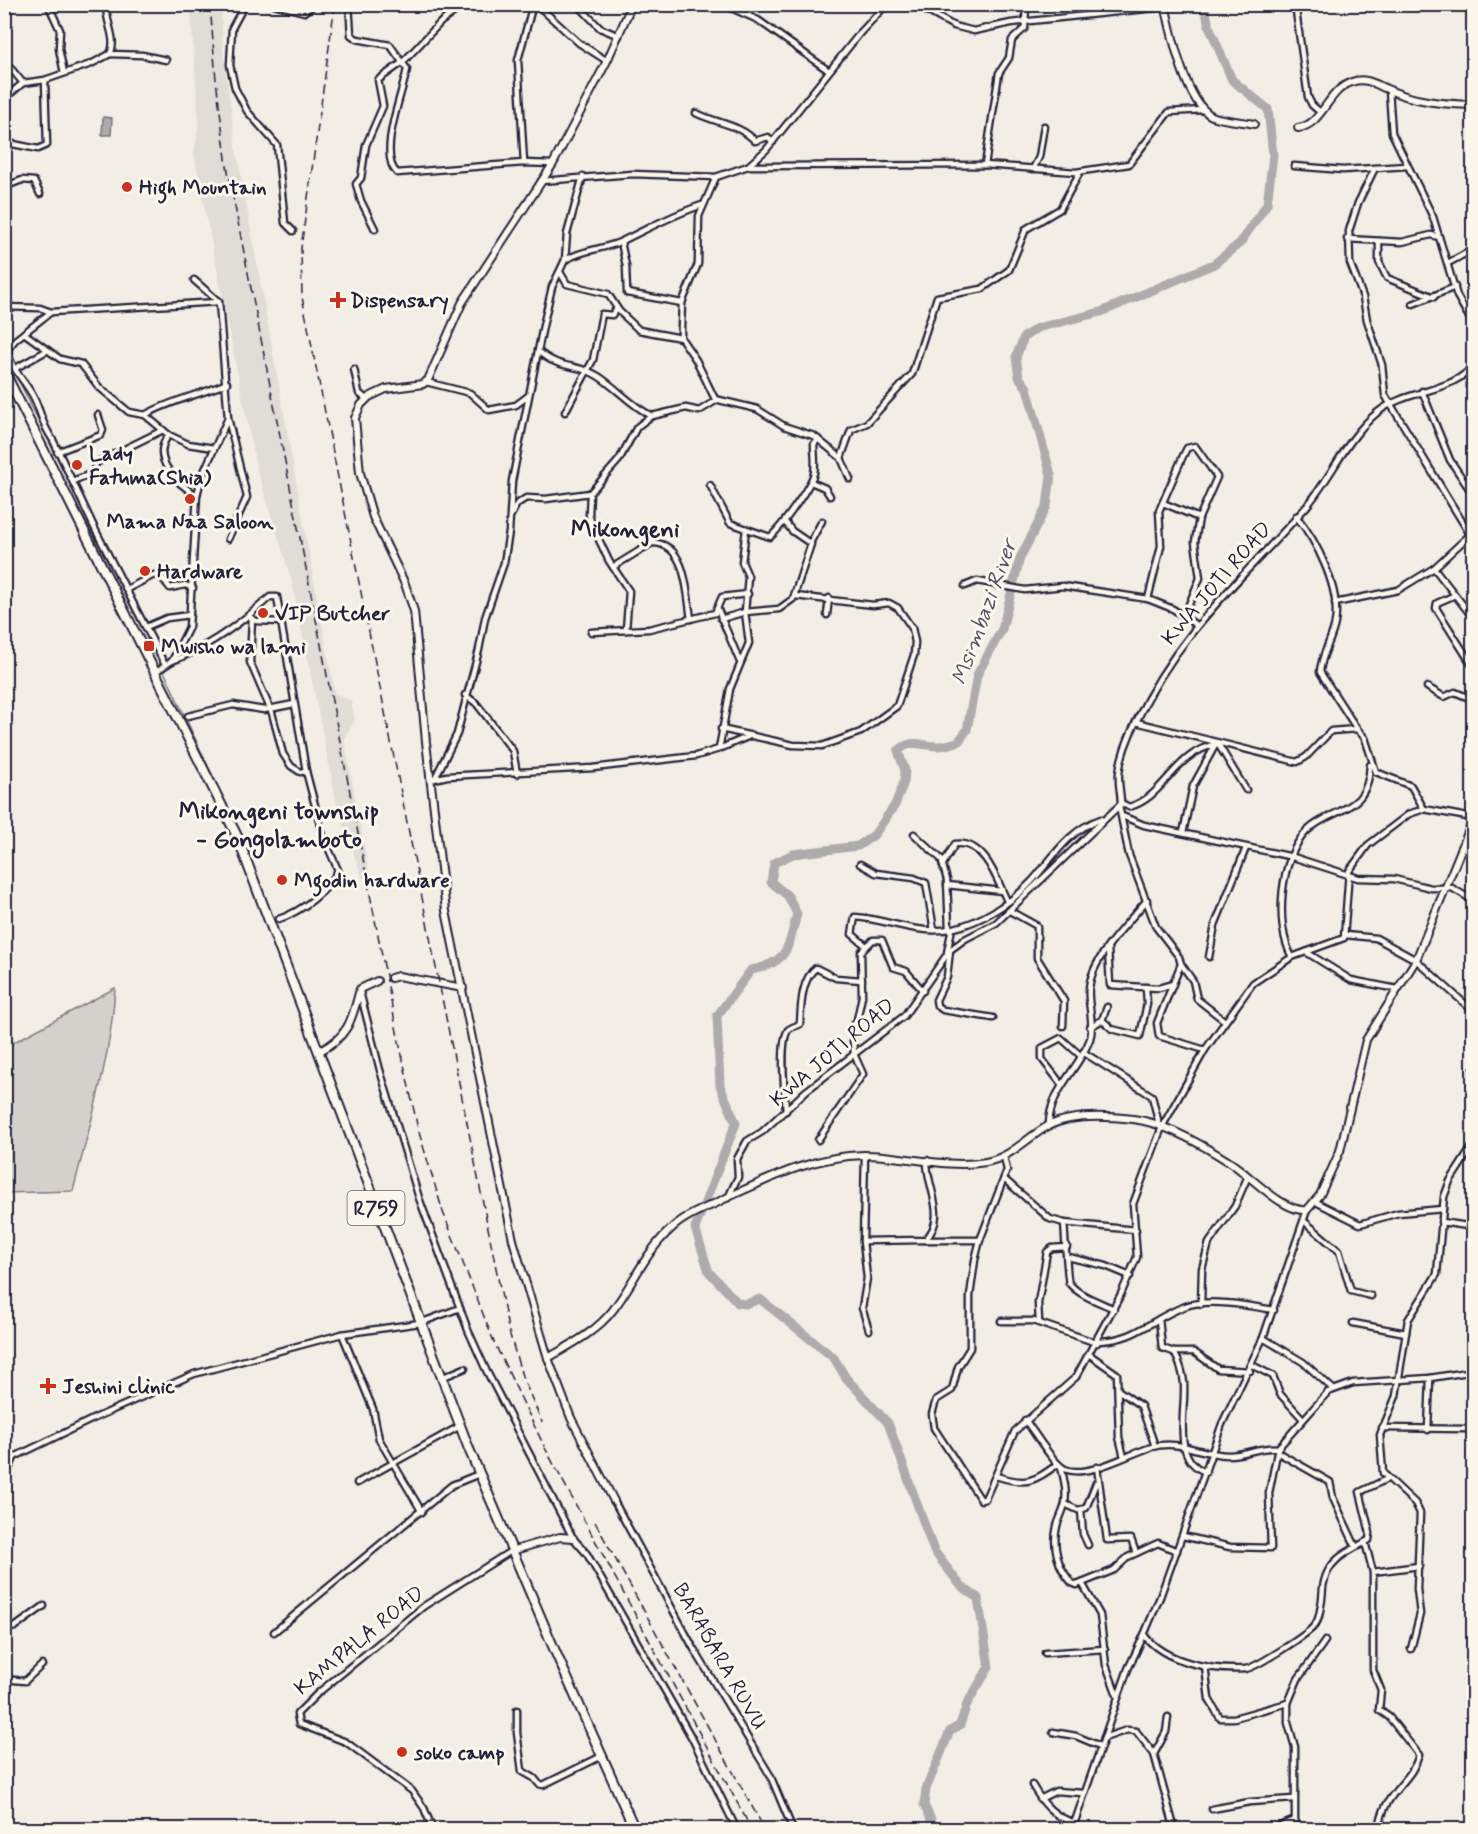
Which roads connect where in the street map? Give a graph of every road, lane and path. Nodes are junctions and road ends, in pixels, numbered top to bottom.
1 (48, 4) edge
2 (106, 4) edge
3 (245, 4) edge
4 (273, 4) edge
5 (315, 4) edge
6 (348, 4) edge
7 (465, 4) edge
8 (534, 4) edge
9 (578, 4) edge
10 (632, 4) edge
11 (660, 4) edge
12 (691, 4) edge
13 (722, 4) edge
14 (888, 4) edge
15 (914, 4) edge
16 (1026, 4) edge
17 (1295, 4) edge
18 (1473, 4) edge
19 (1165, 6) edge
20 (1026, 21) junction
21 (619, 36) junction
22 (110, 54) junction
23 (4, 60) edge
24 (166, 60) dead end
25 (607, 61) junction
26 (403, 62) junction
27 (1473, 70) edge
28 (829, 71) junction
29 (64, 73) junction
30 (45, 80) junction
31 (23, 83) junction
32 (1389, 90) junction
33 (4, 99) edge
34 (1473, 105) edge
35 (1205, 110) junction
36 (1320, 112) junction
37 (696, 113) dead end
38 (1254, 124) dead end
39 (1044, 126) dead end
40 (1298, 128) dead end
41 (772, 142) junction
42 (4, 150) edge
43 (524, 163) junction
44 (553, 164) junction
45 (985, 165) junction
46 (748, 166) junction
47 (1294, 166) dead end
48 (1407, 166) junction
49 (1375, 168) junction
50 (1033, 169) junction
51 (1080, 172) junction
52 (583, 177) junction
53 (716, 177) junction
54 (541, 181) junction
55 (4, 187) edge
56 (40, 194) dead end
57 (702, 205) junction
58 (375, 229) dead end
59 (293, 231) dead end
60 (1439, 237) junction
61 (1347, 239) junction
62 (1379, 241) junction
63 (621, 242) junction
64 (1473, 249) edge
65 (565, 260) junction
66 (1448, 262) junction
67 (560, 272) junction
68 (194, 280) dead end
69 (1455, 287) junction
70 (1434, 297) junction
71 (219, 302) junction
72 (682, 303) junction
73 (1413, 304) dead end
74 (4, 307) edge
75 (617, 308) junction
76 (51, 312) junction
77 (1473, 326) edge
78 (24, 333) junction
79 (681, 338) junction
80 (48, 350) junction
81 (538, 351) junction
82 (1473, 364) edge
83 (16, 368) junction
84 (354, 369) dead end
85 (585, 370) junction
86 (4, 371) edge
87 (426, 382) junction
88 (227, 383) junction
89 (1422, 391) junction
90 (528, 396) junction
91 (366, 399) junction
92 (717, 400) junction
93 (1389, 404) junction
94 (565, 412) dead end
95 (98, 415) dead end
96 (145, 415) junction
97 (651, 416) junction
98 (228, 418) junction
99 (164, 430) junction
100 (169, 435) junction
101 (818, 439) junction
102 (214, 448) junction
103 (57, 452) junction
104 (841, 458) junction
105 (850, 479) dead end
106 (73, 481) junction
107 (811, 482) junction
108 (710, 485) dead end
109 (590, 493) junction
110 (197, 495) junction
111 (830, 496) dead end
112 (1473, 496) edge
113 (1163, 503) junction
114 (1296, 516) junction
115 (1199, 518) junction
116 (509, 521) junction
117 (822, 521) dead end
118 (785, 522) junction
119 (746, 529) junction
120 (1472, 532) edge
121 (228, 539) dead end
122 (1473, 541) edge
123 (810, 543) junction
124 (613, 567) junction
125 (1434, 568) junction
126 (965, 586) dead end
127 (193, 588) junction
128 (127, 589) junction
129 (748, 594) junction
130 (795, 596) junction
131 (1453, 596) junction
132 (829, 598) junction
133 (1148, 599) junction
134 (1335, 603) junction
135 (718, 610) junction
136 (745, 612) junction
137 (190, 615) junction
138 (827, 615) dead end
139 (1184, 616) junction
140 (251, 617) junction
141 (691, 619) junction
142 (721, 619) junction
143 (1473, 619) edge
144 (281, 622) junction
145 (1196, 625) junction
146 (146, 627) junction
147 (626, 630) junction
148 (591, 632) dead end
149 (172, 661) junction
150 (740, 662) junction
151 (165, 666) junction
152 (1473, 668) edge
153 (157, 671) junction
154 (1427, 687) dead end
155 (465, 695) junction
156 (1473, 700) edge
157 (294, 704) junction
158 (270, 709) junction
159 (188, 716) dead end
160 (1136, 722) junction
161 (721, 729) junction
162 (1357, 729) junction
163 (752, 735) junction
164 (1218, 744) junction
165 (719, 749) junction
166 (1371, 759) junction
167 (306, 771) junction
168 (517, 774) junction
169 (433, 781) junction
170 (1246, 790) dead end
171 (1120, 805) junction
172 (1424, 809) junction
173 (1122, 816) junction
174 (1104, 818) junction
175 (1473, 818) edge
176 (1182, 833) junction
177 (914, 834) dead end
178 (1246, 848) junction
179 (1293, 857) junction
180 (860, 864) dead end
181 (943, 864) junction
182 (1348, 875) junction
183 (947, 885) junction
184 (1445, 889) junction
185 (1002, 891) junction
186 (1147, 900) junction
187 (1007, 901) junction
188 (1473, 901) edge
189 (1010, 911) junction
190 (279, 919) dead end
191 (951, 929) junction
192 (934, 930) junction
193 (1345, 935) junction
194 (865, 945) junction
195 (1108, 948) junction
196 (1306, 952) junction
197 (948, 953) junction
198 (1209, 957) dead end
199 (1292, 957) junction
200 (1416, 960) junction
201 (1181, 964) junction
202 (391, 978) dead end
203 (862, 980) junction
204 (377, 981) dead end
205 (1173, 984) junction
206 (1146, 987) junction
207 (463, 988) junction
208 (360, 989) junction
209 (1397, 989) junction
210 (923, 991) junction
211 (1107, 1007) dead end
212 (1473, 1012) edge
213 (993, 1018) dead end
214 (1102, 1020) junction
215 (1225, 1021) junction
216 (1063, 1026) dead end
217 (1090, 1027) junction
218 (1204, 1050) junction
219 (318, 1052) junction
220 (854, 1054) junction
221 (1082, 1054) junction
222 (1473, 1069) edge
223 (1062, 1085) junction
224 (1473, 1092) edge
225 (786, 1111) junction
226 (1049, 1125) junction
227 (1160, 1125) junction
228 (818, 1140) dead end
229 (1473, 1144) edge
230 (865, 1155) junction
231 (1004, 1157) junction
232 (927, 1160) junction
233 (1248, 1176) junction
234 (1004, 1179) junction
235 (725, 1199) junction
236 (1316, 1202) junction
237 (1443, 1209) junction
238 (1307, 1210) junction
239 (1305, 1222) junction
240 (1442, 1222) junction
241 (1064, 1223) junction
242 (1473, 1227) edge
243 (1136, 1230) junction
244 (925, 1240) junction
245 (980, 1240) junction
246 (863, 1241) junction
247 (1067, 1247) junction
248 (1068, 1257) junction
249 (1130, 1276) junction
250 (1371, 1296) dead end
251 (1202, 1304) junction
252 (460, 1308) junction
253 (1114, 1309) junction
254 (1274, 1310) junction
255 (1159, 1319) junction
256 (1000, 1322) dead end
257 (1039, 1322) junction
258 (420, 1323) junction
259 (1353, 1323) dead end
260 (869, 1330) dead end
261 (1406, 1333) junction
262 (342, 1334) junction
263 (1263, 1338) junction
264 (1097, 1342) junction
265 (1174, 1352) junction
266 (1090, 1355) junction
267 (548, 1358) junction
268 (1252, 1365) junction
269 (465, 1368) dead end
270 (1250, 1371) junction
271 (1473, 1371) edge
272 (441, 1378) junction
273 (1430, 1378) junction
274 (1398, 1380) junction
275 (1333, 1389) junction
276 (1118, 1390) junction
277 (1302, 1418) junction
278 (1025, 1420) junction
279 (459, 1426) junction
280 (1382, 1428) junction
281 (1468, 1429) dead end
282 (1428, 1430) junction
283 (1183, 1444) junction
284 (1155, 1446) junction
285 (1277, 1450) junction
286 (1214, 1452) junction
287 (1124, 1457) junction
288 (14, 1458) junction
289 (5, 1463) edge
290 (392, 1464) junction
291 (1060, 1465) junction
292 (1096, 1467) junction
293 (1206, 1472) junction
294 (479, 1474) junction
295 (996, 1476) junction
296 (4, 1479) edge
297 (1387, 1479) junction
298 (1098, 1481) junction
299 (357, 1483) dead end
300 (614, 1501) joint
301 (1065, 1504) junction
302 (1081, 1510) junction
303 (422, 1512) junction
304 (1183, 1536) junction
305 (573, 1538) junction
306 (1365, 1542) junction
307 (1088, 1545) dead end
308 (1355, 1545) junction
309 (511, 1551) junction
310 (1177, 1551) junction
311 (1136, 1553) junction
312 (1419, 1566) junction
313 (1373, 1572) junction
314 (1082, 1582) junction
315 (44, 1606) dead end
316 (4, 1630) edge
317 (274, 1632) dead end
318 (1144, 1635) junction
319 (1325, 1641) dead end
320 (1411, 1648) dead end
321 (1105, 1649) junction
322 (1045, 1653) dead end
323 (42, 1665) dead end
324 (1205, 1666) junction
325 (4, 1679) edge
326 (1117, 1697) junction
327 (1288, 1703) junction
328 (517, 1710) dead end
329 (1168, 1717) dead end
330 (1053, 1732) dead end
331 (1104, 1738) junction
332 (1100, 1746) junction
333 (1154, 1754) junction
334 (602, 1756) junction
335 (1032, 1785) dead end
336 (1083, 1793) junction
337 (1040, 1799) junction
338 (1294, 1800) junction
339 (1212, 1809) dead end
340 (1075, 1823) junction
341 (433, 1830) edge
342 (635, 1830) edge
343 (737, 1830) edge
344 (794, 1830) edge
345 (1072, 1830) edge
346 (1175, 1830) edge
347 (1271, 1830) edge
348 (1379, 1830) edge

1 - 29 street
2 - 22 street
3 - 59 street
4 - 5 street
6 - 26 street
7 - 26 street
8 - 25 street
8 - 43 street
9 - 21 street
10 - 21 street
11 - 12 street
13 - 28 street
14 - 28 street
15 - 20 street
16 - 20 street
17 - 36 street
18 - 27 street
19 - 20 street
19 - 35 street
20 - 45 street
21 - 25 street
22 - 24 street
22 - 29 street
23 - 31 street
25 - 44 street
26 - 43 street
26 - 58 street
28 - 41 street
29 - 30 street
30 - 31 street
30 - 42 street
31 - 33 street
32 - 34 street
32 - 36 street
32 - 48 street
35 - 38 street
35 - 51 street
36 - 40 street
37 - 41 street
39 - 50 street
41 - 46 street
43 - 44 street
44 - 54 street
45 - 46 street
45 - 50 street
46 - 53 street
47 - 49 street
48 - 49 street
48 - 60 street
49 - 61 street
50 - 51 street
51 - 104 street
52 - 53 street
52 - 54 street
52 - 65 street
53 - 57 street
54 - 87 street
55 - 56 street
57 - 63 street
57 - 72 street
60 - 62 street
60 - 66 street
61 - 62 street
61 - 93 street
62 - 70 street
63 - 65 street
63 - 72 street
64 - 66 street
65 - 67 street
66 - 69 street
67 - 75 street
67 - 81 street
68 - 71 street
69 - 70 street
69 - 77 street
70 - 73 street
71 - 76 street
71 - 88 street
72 - 79 street
74 - 76 street
75 - 79 street
75 - 85 street
76 - 78 street
78 - 80 street
78 - 83 street
79 - 92 street
80 - 83 street
80 - 96 street
81 - 85 street
81 - 90 street
82 - 89 street, KWA JOTI ROAD
83 - 103 street
84 - 91 street
85 - 94 street
85 - 97 street
86 - 153 main road, R759
87 - 90 street
87 - 91 street
88 - 96 street
88 - 98 street
89 - 93 street, KWA JOTI ROAD
89 - 112 street
90 - 116 street
91 - 169 street
92 - 97 street
92 - 101 street
93 - 114 street, KWA JOTI ROAD
93 - 120 street
95 - 103 street
96 - 99 street
97 - 109 street
98 - 102 street
98 - 121 street
99 - 100 street
99 - 106 street
100 - 102 street
100 - 110 street
101 - 104 street
101 - 107 street
102 - 110 street
103 - 106 street
104 - 105 street
106 - 128 street
107 - 111 street
107 - 118 street
108 - 119 street
109 - 116 street
109 - 124 street
110 - 127 street
113 - 115 street
113 - 115 street
113 - 133 street
114 - 134 street
114 - 145 street, KWA JOTI ROAD
115 - 139 street
116 - 155 street
117 - 123 street
118 - 119 street
118 - 123 street
119 - 129 street
120 - 122 street
120 - 125 street
123 - 130 street
124 - 141 street
124 - 147 street
125 - 131 street
125 - 134 street
126 - 133 street
127 - 128 street
127 - 137 street
128 - 146 street
129 - 135 street
129 - 136 street
130 - 132 street
130 - 136 street
131 - 143 street
131 - 152 street
132 - 138 street
132 - 163 street
133 - 139 street
134 - 162 street
135 - 141 street
135 - 142 street
136 - 142 street
136 - 150 street
137 - 146 street
137 - 149 street
139 - 145 street
140 - 144 street
140 - 144 street
140 - 149 street
140 - 158 street
141 - 147 street
142 - 150 street
144 - 157 street
145 - 160 street, KWA JOTI ROAD
146 - 151 street
147 - 148 street
149 - 151 street
150 - 161 street
151 - 153 street
153 - 219 main road, R759
154 - 156 street
155 - 168 street
155 - 169 street
157 - 158 street
157 - 167 street
158 - 159 street
158 - 167 street
160 - 164 street
160 - 171 street, KWA JOTI ROAD
161 - 163 street
161 - 165 street
162 - 164 street
162 - 166 street
163 - 165 street
164 - 170 street
164 - 171 street
164 - 176 street
165 - 168 street
166 - 172 street
166 - 179 street
167 - 190 street
168 - 169 street
169 - 207 street
171 - 173 street
171 - 174 street, KWA JOTI ROAD
172 - 175 street
172 - 182 street
173 - 176 street
173 - 186 street
174 - 187 street
174 - 189 street, KWA JOTI ROAD
175 - 184 street
176 - 178 street
177 - 181 street
178 - 179 street
178 - 198 street
179 - 182 street
179 - 199 street
180 - 192 street
181 - 183 street
181 - 185 street
182 - 184 street
182 - 193 street
183 - 185 street
183 - 191 street
184 - 188 street
184 - 200 street
185 - 187 street
186 - 195 street
186 - 201 street
187 - 191 street
189 - 197 street, KWA JOTI ROAD
189 - 216 street
191 - 192 street
191 - 197 street
192 - 194 street
193 - 196 street
193 - 200 street
194 - 203 street
194 - 210 street
195 - 206 street
195 - 217 street
196 - 199 street
196 - 209 street
197 - 210 street, KWA JOTI ROAD
197 - 213 street
199 - 215 street
200 - 209 street
200 - 212 street
201 - 205 street
201 - 215 street
202 - 207 street
203 - 220 street
203 - 225 street
204 - 208 street
205 - 206 street
205 - 218 street
206 - 214 street
207 - 267 street
208 - 219 street
208 - 252 street
209 - 236 street
210 - 220 street, KWA JOTI ROAD
211 - 214 street
214 - 217 street
215 - 218 street
217 - 221 street
218 - 227 street
219 - 258 main road, R759
220 - 225 street, KWA JOTI ROAD
220 - 228 street
221 - 223 street
221 - 223 street
221 - 227 street
222 - 224 street
223 - 226 street
225 - 235 street, KWA JOTI ROAD
226 - 227 street
226 - 231 street
227 - 233 street
227 - 243 street
229 - 237 street
230 - 232 street
230 - 235 street
230 - 246 street
231 - 232 street
231 - 234 street
232 - 244 street
233 - 238 street
233 - 251 street
234 - 241 street
234 - 245 street
235 - 267 street
236 - 237 street
236 - 238 street
237 - 240 street
238 - 239 street
239 - 250 street
239 - 254 street
240 - 242 street
240 - 261 street
241 - 243 street
241 - 247 street
243 - 249 street
244 - 245 street
244 - 246 street
245 - 295 street
246 - 260 street
247 - 248 street
247 - 257 street
248 - 249 street
248 - 253 street
249 - 253 street
251 - 254 street
251 - 255 street
252 - 258 street
252 - 305 street
253 - 264 street
254 - 263 street
255 - 264 street
255 - 265 street
256 - 257 street
257 - 264 street
258 - 262 street
258 - 272 main road, R759
259 - 261 street
261 - 274 street
262 - 288 street
262 - 290 street
263 - 268 street
263 - 275 street
264 - 266 street
265 - 270 street
265 - 283 street
266 - 276 street
266 - 278 street
267 - 300 street
268 - 270 street
268 - 277 street
269 - 272 street
270 - 286 street
271 - 273 street
272 - 279 main road, R759
273 - 274 street
273 - 282 street
274 - 275 street
274 - 280 street
275 - 277 street
276 - 284 street
276 - 287 street
277 - 285 street
278 - 291 street
278 - 295 street
279 - 290 street
279 - 294 main road, R759
280 - 282 street
280 - 297 street
281 - 282 street
283 - 284 street
283 - 286 street
283 - 293 street
284 - 287 street
285 - 286 street
285 - 304 street
285 - 308 street
286 - 293 street
287 - 292 street
288 - 289 street
288 - 296 street
290 - 299 street
290 - 303 street
291 - 292 street
291 - 295 street
291 - 301 street
292 - 298 street
293 - 304 street
294 - 303 street
294 - 309 main road, R759
297 - 306 street
297 - 312 street
298 - 302 street
298 - 311 street
300 - 344 street, BARABARA RUVU
301 - 302 street
301 - 314 street
302 - 307 street
303 - 317 street
304 - 310 street
305 - 309 street
305 - 343 street
306 - 308 street
306 - 313 street
308 - 324 street
309 - 334 main road, R759
309 - 341 street, KAMPALA ROAD
310 - 311 street
310 - 318 street
311 - 314 street
312 - 313 street
312 - 320 street
313 - 348 street
314 - 321 street
315 - 316 street
318 - 324 street
318 - 326 street
319 - 327 street
321 - 322 street
321 - 326 street
323 - 325 street
324 - 327 street
326 - 331 street
327 - 338 street
328 - 334 street
329 - 333 street
330 - 332 street
331 - 332 street
331 - 333 street
332 - 336 street
333 - 346 street
334 - 342 main road, R759
335 - 337 street
336 - 337 street
336 - 340 street
337 - 340 street
338 - 339 street
338 - 347 street
340 - 345 street

